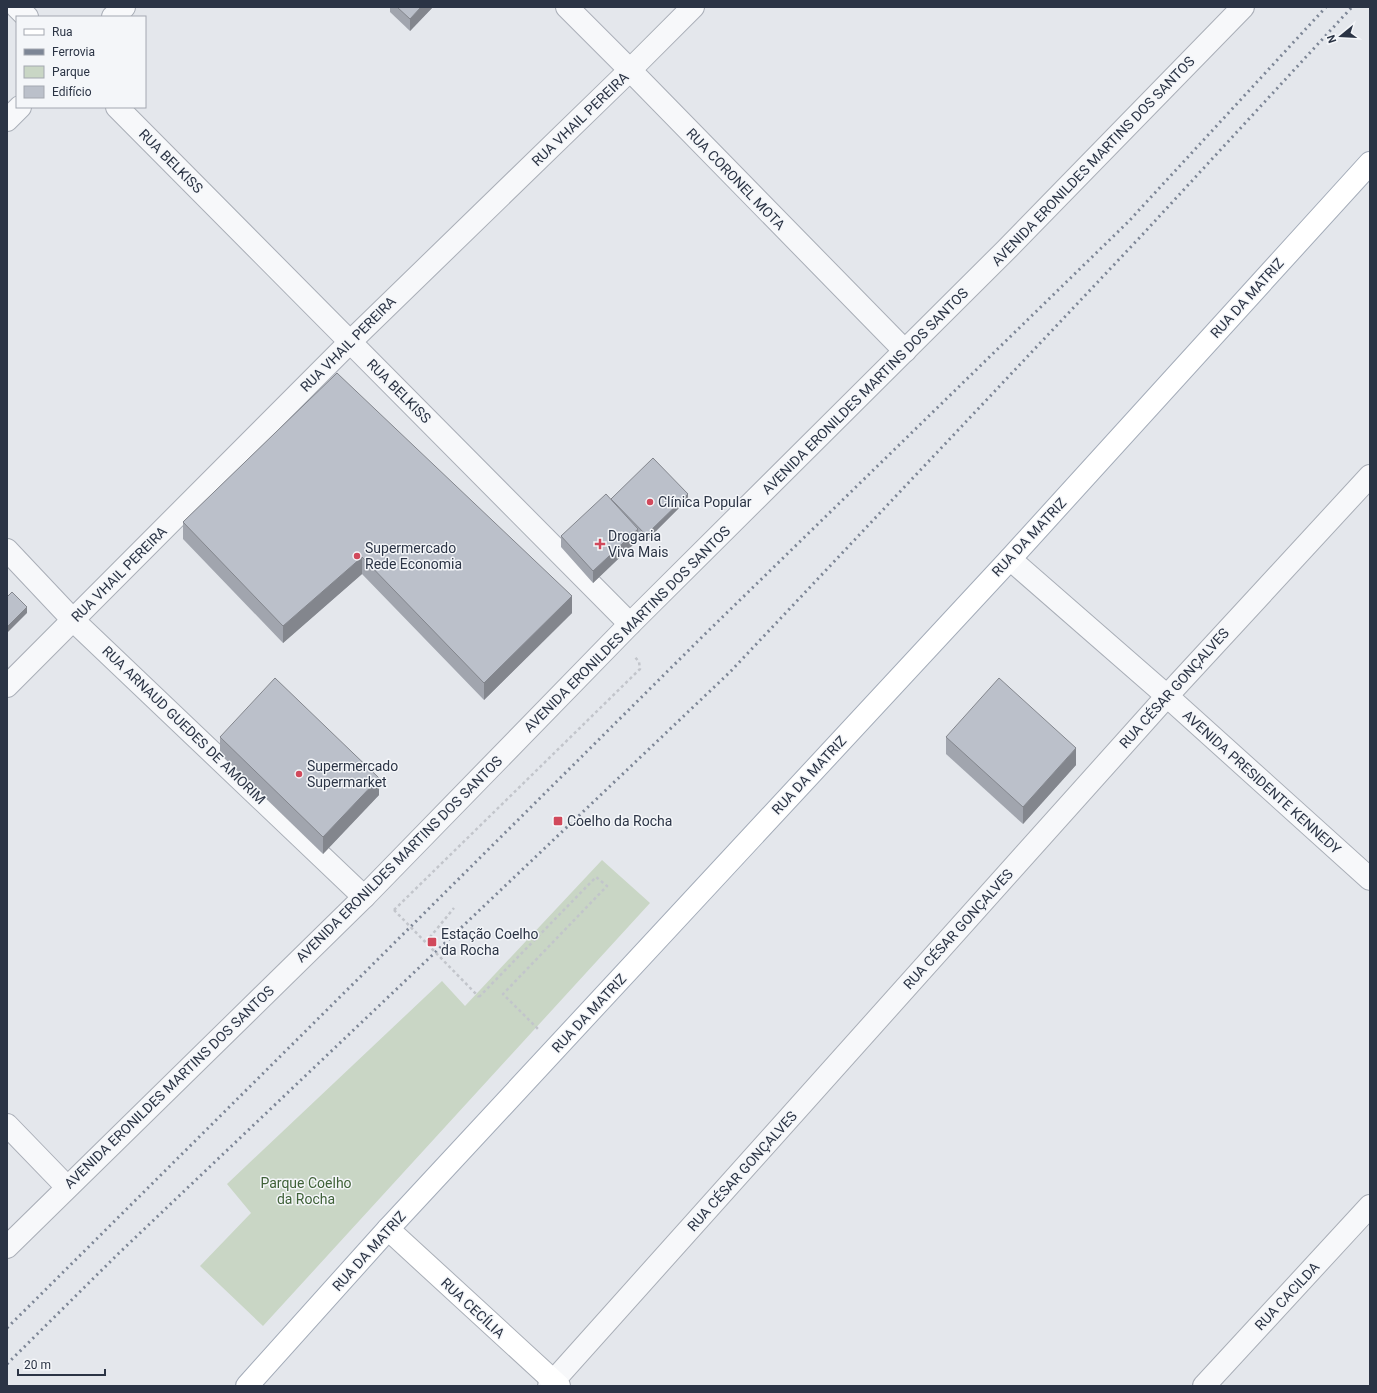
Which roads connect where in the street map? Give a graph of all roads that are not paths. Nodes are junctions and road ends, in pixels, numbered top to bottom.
1 (17, 7) edge
2 (124, 7) edge
3 (567, 7) edge
4 (693, 7) edge
5 (1243, 7) edge
6 (26, 16) edge
7 (114, 16) edge
8 (630, 70) junction
9 (19, 108) edge
10 (118, 108) edge
11 (7, 120) edge
12 (1370, 163) edge
13 (350, 342) junction
14 (905, 351) junction
15 (1370, 476) edge
16 (7, 550) edge
17 (1010, 559) junction
18 (73, 620) junction
19 (625, 630) junction
20 (7, 686) edge
21 (1167, 696) junction
22 (1370, 879) edge
23 (364, 897) junction
24 (7, 1125) edge
25 (67, 1187) junction
26 (1370, 1206) edge
27 (388, 1229) junction
28 (7, 1246) edge
29 (554, 1384) edge
30 (247, 1386) edge
31 (1204, 1386) edge

1 - 6 street
2 - 7 street
3 - 8 street, RUA CORONEL MOTA
4 - 8 street, RUA VHAIL PEREIRA
5 - 14 street, AVENIDA ERONILDES MARTINS DOS SANTOS
8 - 13 street, RUA VHAIL PEREIRA
8 - 14 street, RUA CORONEL MOTA
9 - 11 street
10 - 13 street, RUA BELKISS
12 - 17 main road, RUA DA MATRIZ
13 - 18 street, RUA VHAIL PEREIRA
13 - 19 street, RUA BELKISS
14 - 19 street, AVENIDA ERONILDES MARTINS DOS SANTOS
15 - 21 street, RUA CÉSAR GONÇALVES
16 - 18 street, RUA ARNAUD GUEDES DE AMORIM
17 - 21 street, AVENIDA PRESIDENTE KENNEDY
17 - 27 main road, RUA DA MATRIZ
18 - 20 street, RUA VHAIL PEREIRA
18 - 23 street, RUA ARNAUD GUEDES DE AMORIM
19 - 23 street, AVENIDA ERONILDES MARTINS DOS SANTOS
21 - 22 street, AVENIDA PRESIDENTE KENNEDY
21 - 29 street, RUA CÉSAR GONÇALVES
23 - 25 street, AVENIDA ERONILDES MARTINS DOS SANTOS
24 - 25 street
25 - 28 street, AVENIDA ERONILDES MARTINS DOS SANTOS
26 - 31 street, RUA CACILDA
27 - 29 main road, RUA CECÍLIA
27 - 30 main road, RUA DA MATRIZ

